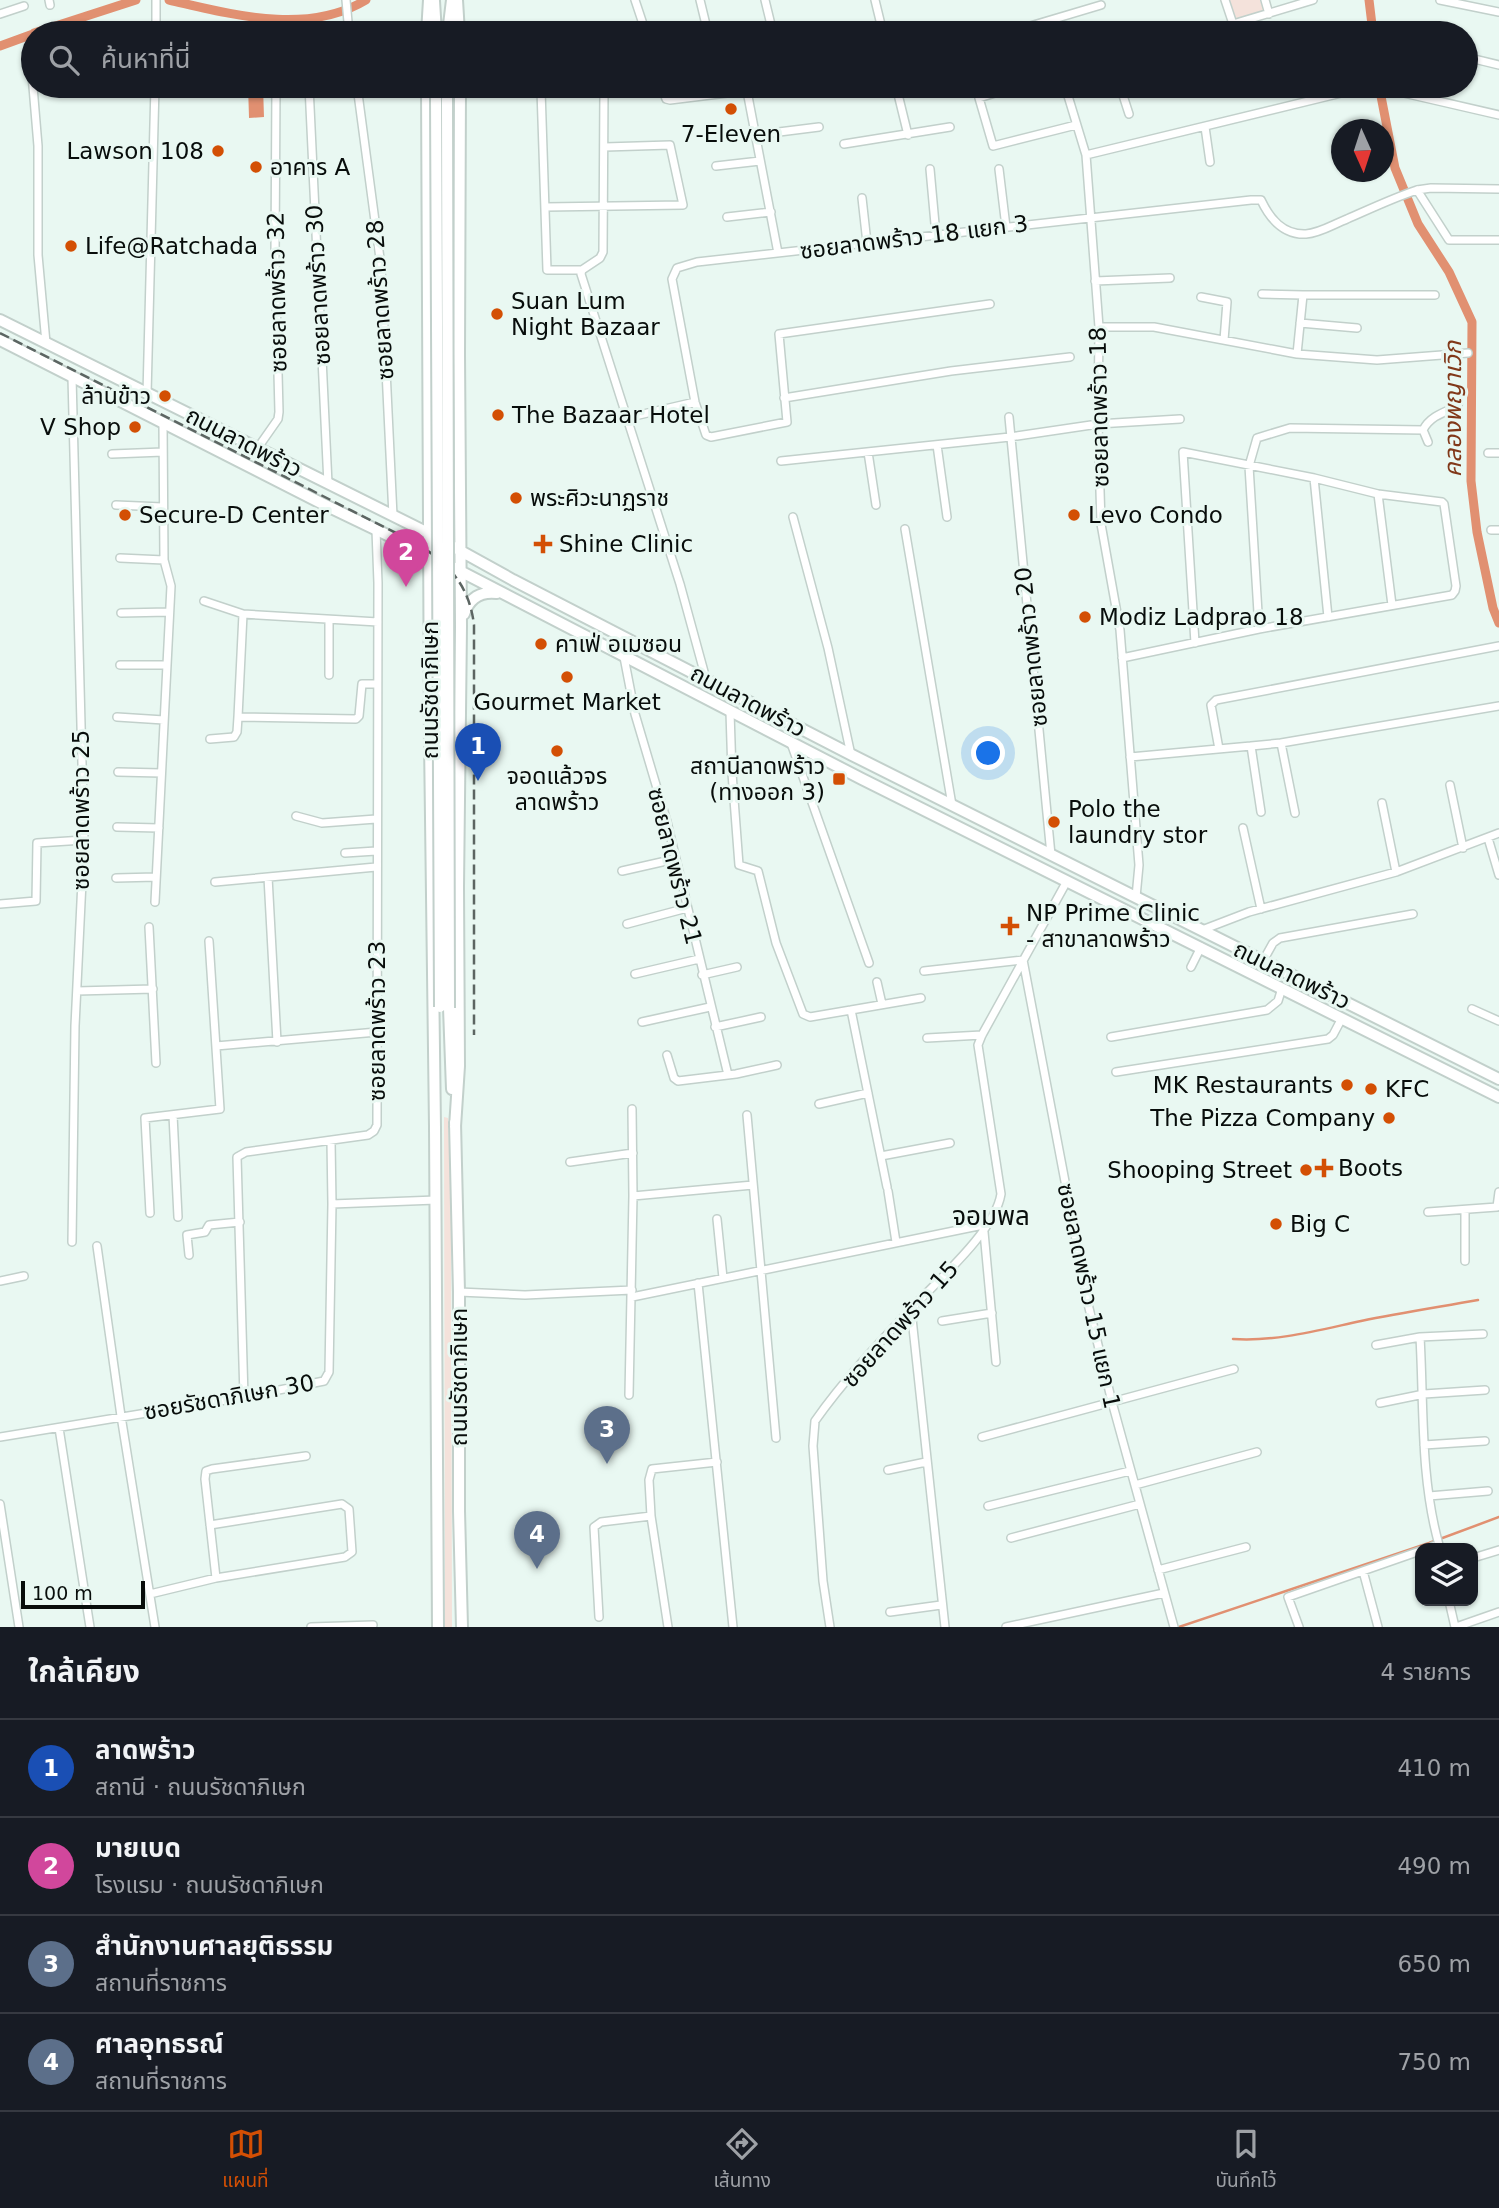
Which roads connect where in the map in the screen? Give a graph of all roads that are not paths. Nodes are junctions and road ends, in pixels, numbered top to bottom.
1 (431, 0) edge
2 (452, 0) edge
3 (457, 0) edge
4 (635, 0) edge
5 (700, 0) edge
6 (765, 0) edge
7 (876, 0) edge
8 (1225, 0) edge
9 (1265, 0) edge
10 (1313, 0) edge
11 (1440, 0) edge
12 (346, 1) edge
13 (156, 3) edge
14 (24, 5) dead end
15 (1101, 5) dead end
16 (1499, 12) edge
17 (0, 14) edge
18 (1269, 14) junction
19 (156, 21) edge
20 (348, 21) edge
21 (428, 21) edge
22 (434, 21) edge
23 (449, 21) edge
24 (458, 21) edge
25 (642, 21) edge
26 (705, 21) edge
27 (769, 21) edge
28 (880, 21) edge
29 (1052, 21) edge
30 (1232, 21) edge
31 (1244, 21) edge
32 (1478, 60) edge
33 (1499, 65) edge
34 (34, 98) edge
35 (155, 98) edge
36 (276, 98) edge
37 (310, 98) edge
38 (358, 98) edge
39 (427, 98) edge
40 (460, 98) edge
41 (541, 98) edge
42 (604, 98) edge
43 (667, 98) edge
44 (691, 98) edge
45 (748, 98) edge
46 (899, 98) edge
47 (979, 98) edge
48 (1068, 98) edge
49 (1124, 98) edge
50 (1322, 98) edge
51 (1425, 98) edge
52 (442, 99) edge
53 (1129, 114) dead end
54 (1499, 115) edge
55 (1076, 125) junction
56 (820, 127) dead end
57 (950, 127) dead end
58 (1205, 127) junction
59 (755, 135) junction
60 (908, 135) junction
61 (844, 144) dead end
62 (604, 147) junction
63 (1086, 155) junction
64 (760, 162) junction
65 (1210, 162) dead end
66 (716, 166) dead end
67 (930, 169) dead end
68 (999, 169) dead end
69 (1499, 189) edge
70 (1417, 190) junction
71 (862, 198) dead end
72 (546, 207) junction
73 (605, 208) junction
74 (771, 212) junction
75 (727, 217) dead end
76 (1089, 217) junction
77 (1006, 227) junction
78 (936, 235) junction
79 (1499, 240) edge
80 (867, 243) junction
81 (778, 253) junction
82 (582, 270) junction
83 (1170, 278) dead end
84 (1095, 281) junction
85 (1262, 294) dead end
86 (1303, 295) junction
87 (1435, 295) dead end
88 (1201, 297) dead end
89 (428, 299) junction
90 (459, 299) junction
91 (990, 304) dead end
92 (0, 320) edge
93 (1300, 323) junction
94 (1099, 327) junction
95 (1357, 328) dead end
96 (0, 340) edge
97 (1224, 340) junction
98 (46, 343) junction
99 (1468, 353) dead end
100 (1297, 354) junction
101 (1070, 357) dead end
102 (72, 377) junction
103 (459, 384) junction
104 (429, 385) junction
105 (1459, 392) dead end
106 (147, 394) junction
107 (784, 398) junction
108 (695, 402) junction
109 (1009, 417) dead end
110 (626, 418) junction
111 (1180, 419) dead end
112 (163, 423) junction
113 (1098, 424) junction
114 (1423, 430) junction
115 (1010, 437) junction
116 (1427, 442) dead end
117 (937, 445) junction
118 (257, 449) junction
119 (163, 452) junction
120 (868, 452) junction
121 (1489, 453) dead end
122 (1499, 453) edge
123 (112, 454) dead end
124 (781, 461) dead end
125 (1249, 466) junction
126 (1314, 478) junction
127 (328, 484) junction
128 (1378, 494) junction
129 (876, 505) dead end
130 (116, 506) dead end
131 (162, 506) junction
132 (393, 516) junction
133 (793, 517) dead end
134 (947, 517) dead end
135 (905, 529) dead end
136 (376, 530) junction
137 (430, 534) junction
138 (462, 553) junction
139 (429, 555) junction
140 (120, 558) dead end
141 (164, 561) junction
142 (461, 572) junction
143 (500, 593) junction
144 (204, 601) dead end
145 (1392, 605) junction
146 (169, 612) junction
147 (121, 613) dead end
148 (243, 614) junction
149 (1328, 617) junction
150 (329, 620) junction
151 (378, 622) junction
152 (461, 626) junction
153 (1259, 629) junction
154 (1195, 643) junction
155 (1499, 646) edge
156 (624, 657) junction
157 (1122, 658) junction
158 (120, 665) dead end
159 (167, 665) junction
160 (329, 675) dead end
161 (706, 679) junction
162 (377, 684) junction
163 (1499, 706) edge
164 (730, 712) junction
165 (117, 717) dead end
166 (238, 717) junction
167 (164, 720) junction
168 (210, 739) dead end
169 (430, 741) junction
170 (791, 743) junction
171 (1281, 743) junction
172 (459, 745) junction
173 (1251, 746) junction
174 (1219, 749) junction
175 (852, 755) junction
176 (1130, 757) junction
177 (118, 772) dead end
178 (161, 773) junction
179 (1450, 785) dead end
180 (1382, 803) dead end
181 (952, 806) junction
182 (459, 810) junction
183 (1261, 812) dead end
184 (1295, 813) dead end
185 (431, 814) junction
186 (296, 816) dead end
187 (376, 819) junction
188 (117, 827) dead end
189 (159, 828) junction
190 (1243, 828) dead end
191 (1499, 833) edge
192 (1488, 838) junction
193 (84, 840) junction
194 (1463, 848) junction
195 (376, 851) junction
196 (345, 853) dead end
197 (1051, 856) junction
198 (675, 859) junction
199 (376, 867) junction
200 (1075, 867) junction
201 (1044, 869) junction
202 (622, 871) dead end
203 (1396, 873) junction
204 (1499, 875) edge
205 (156, 877) junction
206 (268, 877) junction
207 (116, 878) dead end
208 (1068, 881) junction
209 (215, 882) dead end
210 (1136, 897) junction
211 (155, 902) dead end
212 (0, 904) edge
213 (687, 908) junction
214 (1261, 909) junction
215 (1413, 914) dead end
216 (627, 924) dead end
217 (149, 927) dead end
218 (1202, 930) junction
219 (209, 941) dead end
220 (1201, 947) junction
221 (699, 958) junction
222 (1023, 960) junction
223 (1263, 961) junction
224 (869, 962) dead end
225 (737, 967) dead end
226 (1191, 967) dead end
227 (924, 971) dead end
228 (635, 974) dead end
229 (702, 975) junction
230 (877, 982) dead end
231 (1282, 988) junction
232 (152, 989) junction
233 (77, 991) junction
234 (921, 998) dead end
235 (882, 1004) junction
236 (444, 1007) junction
237 (710, 1007) junction
238 (1472, 1009) dead end
239 (851, 1010) junction
240 (761, 1017) dead end
241 (1342, 1018) junction
242 (1499, 1021) edge
243 (642, 1022) dead end
244 (715, 1027) junction
245 (377, 1032) junction
246 (982, 1035) junction
247 (1111, 1037) dead end
248 (927, 1038) dead end
249 (277, 1042) junction
250 (216, 1046) junction
251 (667, 1055) dead end
252 (156, 1063) dead end
253 (777, 1065) dead end
254 (1116, 1072) dead end
255 (728, 1075) junction
256 (1499, 1079) edge
257 (868, 1093) junction
258 (1499, 1097) edge
259 (819, 1104) dead end
260 (632, 1109) dead end
261 (173, 1115) junction
262 (747, 1115) dead end
263 (435, 1127) junction
264 (455, 1127) junction
265 (331, 1141) junction
266 (950, 1143) dead end
267 (633, 1153) junction
268 (881, 1156) junction
269 (570, 1162) dead end
270 (753, 1185) junction
271 (1499, 1192) edge
272 (633, 1196) junction
273 (436, 1200) junction
274 (332, 1204) junction
275 (1465, 1210) junction
276 (1428, 1212) dead end
277 (150, 1213) dead end
278 (178, 1217) dead end
279 (717, 1219) dead end
280 (240, 1222) junction
281 (988, 1224) junction
282 (984, 1232) junction
283 (72, 1242) dead end
284 (896, 1242) junction
285 (97, 1246) dead end
286 (189, 1255) dead end
287 (1465, 1261) dead end
288 (761, 1270) junction
289 (24, 1276) dead end
290 (723, 1278) junction
291 (0, 1281) edge
292 (698, 1283) junction
293 (459, 1292) junction
294 (632, 1294) junction
295 (911, 1309) junction
296 (992, 1313) junction
297 (942, 1321) dead end
298 (1483, 1334) dead end
299 (1420, 1337) junction
300 (1376, 1345) dead end
301 (996, 1362) dead end
302 (1234, 1370) dead end
303 (1485, 1390) dead end
304 (1424, 1394) junction
305 (629, 1395) dead end
306 (244, 1398) junction
307 (1112, 1402) junction
308 (1380, 1403) dead end
309 (121, 1416) junction
310 (59, 1428) junction
311 (0, 1437) edge
312 (982, 1437) dead end
313 (776, 1438) dead end
314 (1485, 1441) dead end
315 (1424, 1444) junction
316 (1257, 1452) dead end
317 (306, 1456) dead end
318 (717, 1462) junction
319 (926, 1462) junction
320 (888, 1470) dead end
321 (1130, 1471) junction
322 (1135, 1485) junction
323 (1488, 1491) dead end
324 (1429, 1496) junction
325 (0, 1504) edge
326 (1140, 1504) junction
327 (988, 1506) dead end
328 (651, 1516) junction
329 (1, 1523) edge
330 (210, 1525) junction
331 (1011, 1538) dead end
332 (1436, 1543) edge
333 (1245, 1547) dead end
334 (1499, 1550) edge
335 (1415, 1553) edge
336 (1478, 1556) edge
337 (1158, 1570) junction
338 (1363, 1571) junction
339 (216, 1578) junction
340 (1164, 1593) junction
341 (150, 1594) junction
342 (941, 1605) junction
343 (1450, 1606) edge
344 (890, 1612) dead end
345 (1499, 1612) edge
346 (599, 1617) dead end
347 (373, 1625) dead end
348 (19, 1627) edge
349 (90, 1627) edge
350 (155, 1627) edge
351 (311, 1627) edge
352 (438, 1627) edge
353 (462, 1627) edge
354 (668, 1627) edge
355 (733, 1627) edge
356 (830, 1627) edge
357 (944, 1627) edge
358 (1006, 1627) edge
359 (1174, 1627) edge
360 (1299, 1627) edge
361 (1378, 1627) edge
362 (1455, 1627) edge

1 - 21 main road
1 - 22 main road
2 - 23 main road
3 - 24 main road
4 - 25 street
5 - 26 street
6 - 27 street
7 - 28 street
8 - 30 street
9 - 18 street
10 - 18 street
11 - 16 street
12 - 20 street
13 - 19 street
14 - 17 street
15 - 29 street
18 - 31 street
32 - 33 street
34 - 98 street
35 - 106 street
36 - 118 street, ซอยลาดพร้าว 32
37 - 127 street, ซอยลาดพร้าว 30
38 - 132 street, ซอยลาดพร้าว 28
39 - 89 main road, ถนนรัชดาภิเษก
40 - 90 main road, ถนนรัชดาภิเษก
41 - 72 street
42 - 62 street
43 - 44 street
45 - 59 street, ซอยลาดพร้าว 18 แยก 3
46 - 60 street
47 - 55 street
48 - 55 street, ซอยลาดพร้าว 18
49 - 53 street
50 - 58 street
51 - 54 street
52 - 236 main road, ถนนรัชดาภิเษก, bridge
55 - 63 street, ซอยลาดพร้าว 18
56 - 59 street
57 - 60 street
58 - 63 street
58 - 65 street
59 - 64 street, ซอยลาดพร้าว 18 แยก 3
60 - 61 street
62 - 73 street
62 - 73 street
63 - 76 street, ซอยลาดพร้าว 18
64 - 66 street
64 - 74 street, ซอยลาดพร้าว 18 แยก 3
67 - 78 street
68 - 77 street
69 - 70 street
70 - 76 street, ซอยลาดพร้าว 18 แยก 3
70 - 79 street
71 - 80 street
72 - 73 street
72 - 82 street
73 - 82 street
74 - 75 street
74 - 81 street, ซอยลาดพร้าว 18 แยก 3
76 - 77 street, ซอยลาดพร้าว 18 แยก 3
76 - 84 street, ซอยลาดพร้าว 18
77 - 78 street, ซอยลาดพร้าว 18 แยก 3
78 - 80 street, ซอยลาดพร้าว 18 แยก 3
80 - 81 street, ซอยลาดพร้าว 18 แยก 3
81 - 108 street
82 - 110 street
83 - 84 street
84 - 94 street, ซอยลาดพร้าว 18
85 - 86 street
86 - 87 street
86 - 93 street
88 - 97 street
89 - 90 main road
89 - 104 main road, ถนนรัชดาภิเษก
90 - 103 main road, ถนนรัชดาภิเษก
91 - 107 street
92 - 98 main road, ถนนลาดพร้าว
93 - 95 street
93 - 100 street
94 - 97 street
94 - 113 street, ซอยลาดพร้าว 18
96 - 102 main road, ถนนลาดพร้าว
97 - 100 street
98 - 106 main road, ถนนลาดพร้าว
99 - 100 street
101 - 107 street
102 - 112 main road, ถนนลาดพร้าว
102 - 193 street, ซอยลาดพร้าว 25
103 - 104 main road
103 - 138 main road, ถนนรัชดาภิเษก
104 - 137 main road, ถนนรัชดาภิเษก
105 - 114 street
106 - 118 main road, ถนนลาดพร้าว
107 - 108 street
108 - 110 street
109 - 115 street, ซอยลาดพร้าว 20
110 - 161 street
111 - 113 street
112 - 119 street
112 - 136 main road, ถนนลาดพร้าว
113 - 115 street
113 - 157 street, ซอยลาดพร้าว 18
114 - 116 street
114 - 125 street
115 - 117 street
115 - 197 street, ซอยลาดพร้าว 20
117 - 120 street
117 - 134 street
118 - 127 main road, ถนนลาดพร้าว
119 - 123 street
119 - 131 street
120 - 124 street
120 - 129 street
121 - 122 street
125 - 126 street
125 - 153 street
125 - 154 street
126 - 128 street
126 - 149 street
127 - 132 main road, ถนนลาดพร้าว
128 - 145 street
128 - 145 street
130 - 131 street
131 - 141 street
132 - 137 main road, ถนนลาดพร้าว
133 - 175 street
135 - 181 street
136 - 139 main road, ถนนลาดพร้าว
136 - 151 street, ซอยลาดพร้าว 23
137 - 138 main road, ถนนลาดพร้าว
137 - 139 main road, ถนนรัชดาภิเษก
138 - 142 main road, ถนนรัชดาภิเษก
138 - 161 main road, ถนนลาดพร้าว
139 - 142 main road, ถนนลาดพร้าว
139 - 169 main road, ถนนรัชดาภิเษก
140 - 141 street
141 - 146 street
142 - 143 main road, ถนนลาดพร้าว
142 - 152 main road, ถนนรัชดาภิเษก
143 - 152 main road
143 - 156 main road, ถนนลาดพร้าว
144 - 148 street
145 - 149 street
146 - 147 street
146 - 159 street
148 - 150 street
148 - 166 street
149 - 153 street
150 - 151 street
150 - 160 street
151 - 162 street, ซอยลาดพร้าว 23
152 - 172 main road, ถนนรัชดาภิเษก
153 - 154 street
154 - 157 street
155 - 174 street
156 - 164 main road, ถนนลาดพร้าว
156 - 198 street, ซอยลาดพร้าว 21
157 - 176 street, ซอยลาดพร้าว 18
158 - 159 street
159 - 167 street
161 - 175 main road, ถนนลาดพร้าว
162 - 166 street
162 - 187 street, ซอยลาดพร้าว 23
163 - 171 street
164 - 170 main road, ถนนลาดพร้าว
164 - 239 street
165 - 167 street
166 - 168 street
167 - 178 street
169 - 172 main road
169 - 185 main road, ถนนรัชดาภิเษก
170 - 201 main road, ถนนลาดพร้าว
170 - 224 street
171 - 173 street
171 - 184 street
172 - 182 main road, ถนนรัชดาภิเษก
173 - 174 street
173 - 183 street
174 - 176 street
175 - 181 main road, ถนนลาดพร้าว
176 - 210 street, ซอยลาดพร้าว 18
177 - 178 street
178 - 189 street
179 - 194 street
180 - 203 street
181 - 197 main road, ถนนลาดพร้าว
182 - 185 main road
182 - 264 main road, ถนนรัชดาภิเษก
185 - 263 main road, ถนนรัชดาภิเษก
186 - 187 street
187 - 195 street, ซอยลาดพร้าว 23
188 - 189 street
189 - 205 street
190 - 214 street
191 - 192 street
192 - 194 street
192 - 204 street
193 - 212 street
193 - 233 street, ซอยลาดพร้าว 25
194 - 203 street
195 - 196 street
195 - 199 street, ซอยลาดพร้าว 23
197 - 200 main road, ถนนลาดพร้าว
197 - 201 main road
198 - 202 street
198 - 213 street, ซอยลาดพร้าว 21
199 - 206 street
199 - 245 street, ซอยลาดพร้าว 23
200 - 208 main road
200 - 210 main road, ถนนลาดพร้าว
201 - 208 main road, ถนนลาดพร้าว
203 - 214 street
205 - 207 street
205 - 211 street
206 - 209 street
206 - 249 street
208 - 220 main road, ถนนลาดพร้าว
208 - 222 street, ซอยลาดพร้าว 15
210 - 218 main road, ถนนลาดพร้าว
213 - 216 street
213 - 221 street, ซอยลาดพร้าว 21
214 - 218 street
215 - 223 street
217 - 232 street
218 - 223 main road, ถนนลาดพร้าว
219 - 250 street
220 - 226 street
220 - 231 main road, ถนนลาดพร้าว
221 - 228 street
221 - 229 street, ซอยลาดพร้าว 21
222 - 227 street
222 - 246 street, ซอยลาดพร้าว 15
222 - 307 street, ซอยลาดพร้าว 15 แยก 1
223 - 256 main road, ถนนลาดพร้าว
225 - 229 street
229 - 237 street, ซอยลาดพร้าว 21
230 - 235 street
231 - 241 main road, ถนนลาดพร้าว
231 - 247 street
232 - 233 street
232 - 252 street
233 - 283 street, ซอยลาดพร้าว 25
234 - 235 street
235 - 239 street
236 - 263 main road, ถนนรัชดาภิเษก
236 - 264 main road, ถนนรัชดาภิเษก
237 - 243 street
237 - 244 street, ซอยลาดพร้าว 21
238 - 242 street
239 - 257 street
240 - 244 street
241 - 254 street
241 - 258 main road, ถนนลาดพร้าว
244 - 255 street, ซอยลาดพร้าว 21
245 - 249 street
245 - 265 street, ซอยลาดพร้าว 23
246 - 248 street
246 - 281 street, ซอยลาดพร้าว 15
249 - 250 street
250 - 261 street
251 - 255 street
253 - 255 street
257 - 259 street
257 - 268 street
260 - 267 street
261 - 277 street
261 - 278 street
262 - 270 street
263 - 273 main road, ถนนรัชดาภิเษก
264 - 293 main road, ถนนรัชดาภิเษก
265 - 274 street, ซอยรัชดาภิเษก 30
265 - 280 street, ซอยลาดพร้าว 23
266 - 268 street
267 - 269 street
267 - 272 street
268 - 284 street
270 - 272 street
270 - 288 street
271 - 275 street
272 - 294 street
273 - 274 street
273 - 352 main road, ถนนรัชดาภิเษก
274 - 306 street, ซอยรัชดาภิเษก 30
275 - 276 street
275 - 287 street
279 - 290 street
280 - 286 street
280 - 306 street, ซอยลาดพร้าว 23
281 - 282 street, ซอยลาดพร้าว 15
281 - 284 street
282 - 295 street, ซอยลาดพร้าว 15
282 - 296 street
284 - 288 street
285 - 309 street
288 - 290 street
288 - 313 street
289 - 291 street
290 - 292 street
292 - 294 street
292 - 318 street
293 - 294 street
293 - 353 main road, ถนนรัชดาภิเษก
294 - 305 street
295 - 319 street
295 - 356 street, ซอยลาดพร้าว 15
296 - 297 street
296 - 301 street
298 - 299 street
299 - 300 street
299 - 304 street
302 - 307 street
303 - 304 street
304 - 308 street
304 - 315 street
306 - 309 street, ซอยรัชดาภิเษก 30
307 - 312 street
307 - 321 street, ซอยลาดพร้าว 15 แยก 1
309 - 310 street, ซอยรัชดาภิเษก 30
309 - 341 street
310 - 311 street, ซอยรัชดาภิเษก 30
310 - 349 street
314 - 315 street
315 - 324 street
316 - 322 street
317 - 330 street
318 - 328 street
318 - 355 street
319 - 320 street
319 - 342 street
321 - 322 street, ซอยลาดพร้าว 15 แยก 1
321 - 327 street
322 - 326 street, ซอยลาดพร้าว 15 แยก 1
323 - 324 street
324 - 332 street
325 - 329 street
326 - 331 street
326 - 337 street, ซอยลาดพร้าว 15 แยก 1
328 - 346 street
328 - 354 street
329 - 348 street
330 - 339 street
330 - 339 street
333 - 337 street
334 - 336 street
335 - 338 street
337 - 340 street, ซอยลาดพร้าว 15 แยก 1
338 - 360 street
338 - 361 street
339 - 341 street
340 - 358 street
340 - 359 street, ซอยลาดพร้าว 15 แยก 1
341 - 350 street
342 - 344 street
342 - 357 street
343 - 362 street
345 - 362 street
347 - 351 street

